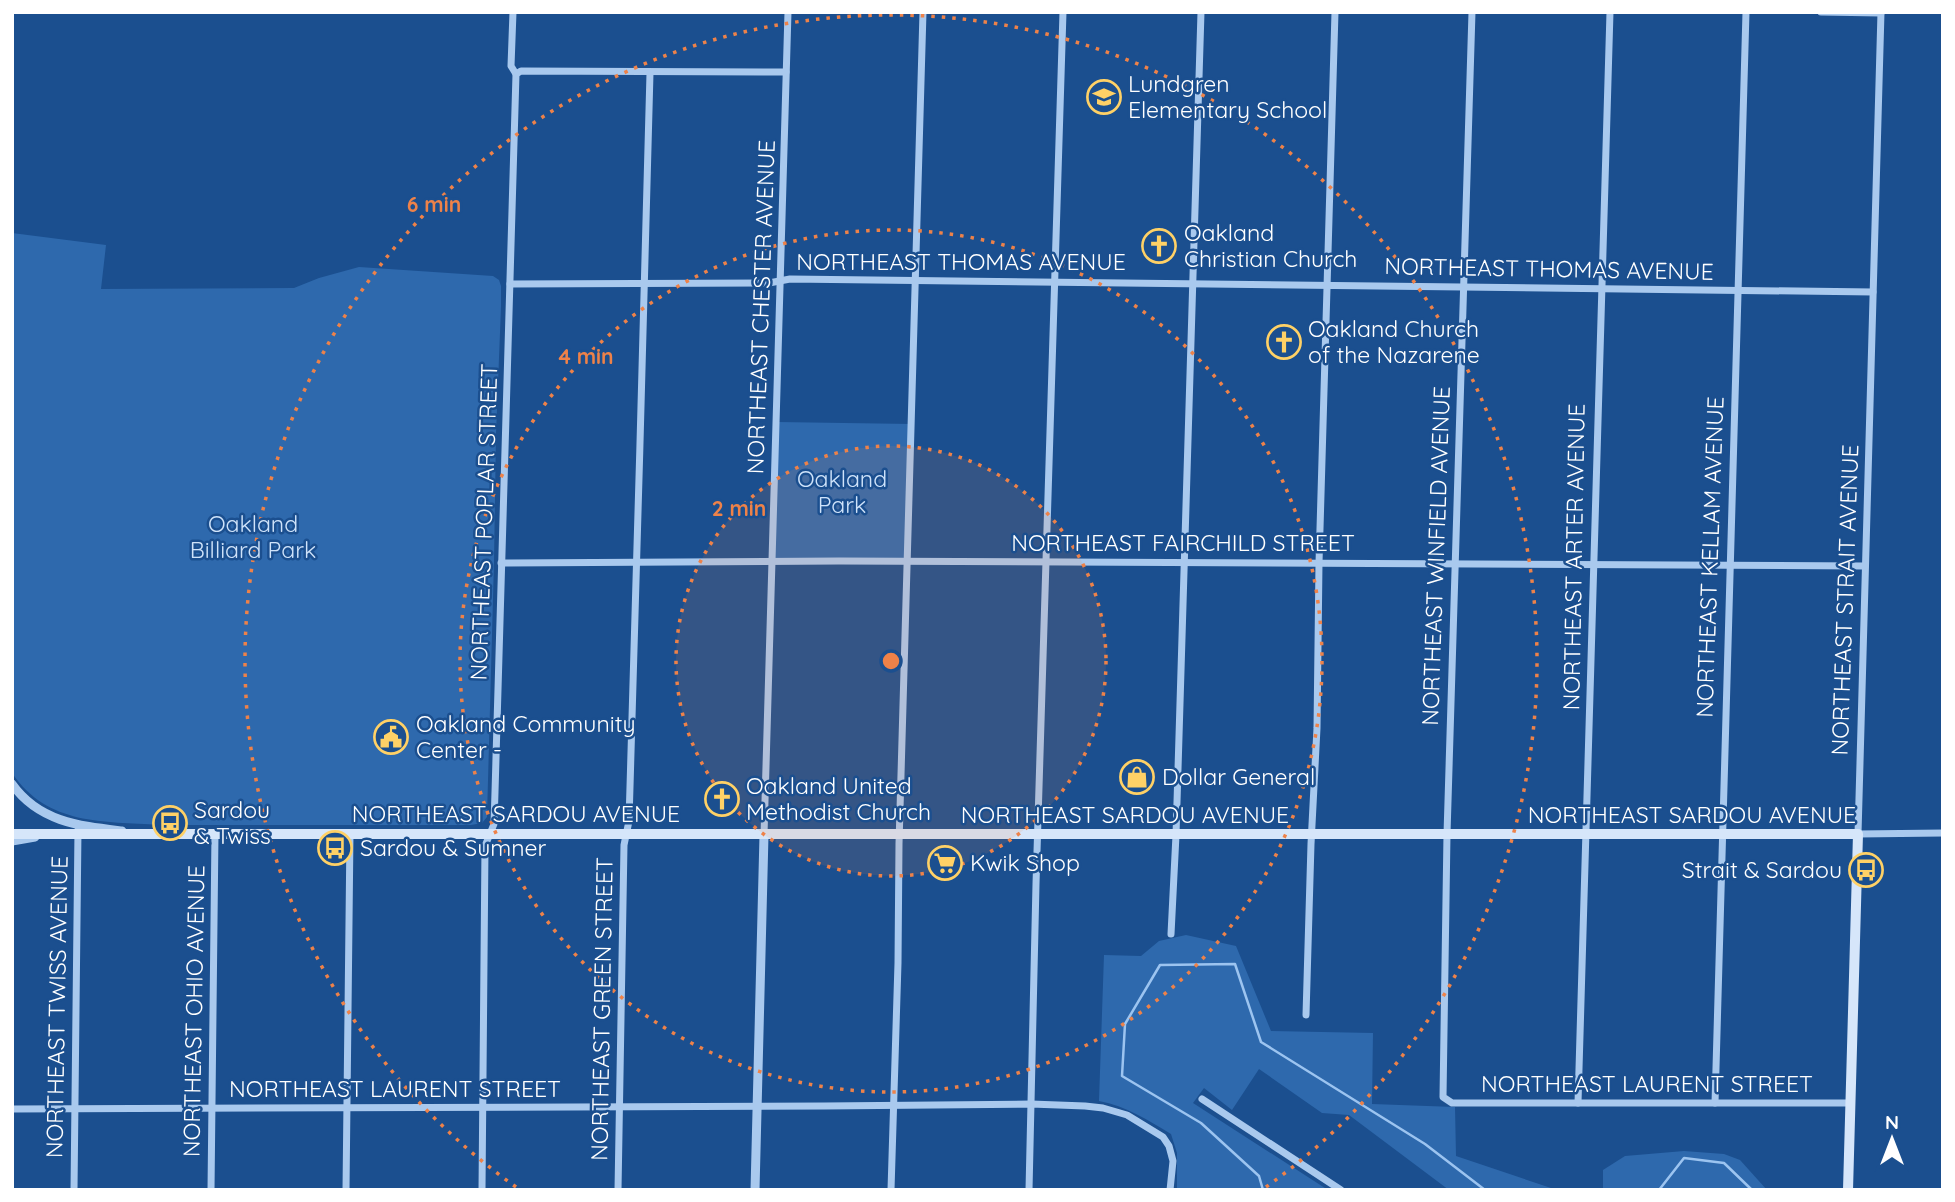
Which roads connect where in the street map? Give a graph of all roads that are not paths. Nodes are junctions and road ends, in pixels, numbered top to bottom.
1 (513, 12) edge
2 (788, 12) edge
3 (923, 12) edge
4 (1063, 12) edge
5 (1201, 12) edge
6 (1335, 12) edge
7 (1472, 12) edge
8 (1609, 12) edge
9 (1746, 12) edge
10 (1821, 12) edge
11 (1881, 13) edge
12 (786, 72) junction
13 (650, 73) junction
14 (516, 74) junction
15 (916, 280) junction
16 (781, 281) junction
17 (1055, 282) junction
18 (510, 284) junction
19 (643, 284) junction
20 (1192, 284) junction
21 (1327, 285) junction
22 (1462, 287) junction
23 (1600, 289) junction
24 (1738, 290) junction
25 (1873, 292) junction
26 (773, 561) junction
27 (637, 562) junction
28 (908, 562) junction
29 (1046, 562) junction
30 (501, 563) junction
31 (1184, 563) junction
32 (1319, 563) junction
33 (1455, 564) junction
34 (1592, 565) junction
35 (1729, 565) junction
36 (1866, 566) junction
37 (12, 784) edge
38 (78, 830) junction
39 (215, 833) junction
40 (350, 833) junction
41 (1943, 833) edge
42 (12, 834) edge
43 (55, 834) junction
44 (490, 834) junction
45 (627, 834) junction
46 (900, 834) junction
47 (1037, 834) junction
48 (1311, 834) junction
49 (1447, 834) junction
50 (1586, 834) junction
51 (1722, 834) junction
52 (1858, 834) junction
53 (764, 835) junction
54 (1176, 835) junction
55 (12, 841) edge
56 (1171, 934) dead end
57 (1306, 1015) dead end
58 (1202, 1099) dead end
59 (1445, 1100) joint
60 (1578, 1103) junction
61 (1715, 1103) junction
62 (1851, 1103) junction
63 (1031, 1104) junction
64 (894, 1106) junction
65 (483, 1107) junction
66 (620, 1107) junction
67 (757, 1107) junction
68 (348, 1108) junction
69 (12, 1109) edge
70 (76, 1109) junction
71 (213, 1109) junction
72 (74, 1190) edge
73 (211, 1190) edge
74 (346, 1190) edge
75 (482, 1190) edge
76 (618, 1190) edge
77 (755, 1190) edge
78 (891, 1190) edge
79 (1030, 1190) edge
80 (1170, 1190) edge
81 (1341, 1190) edge
82 (1849, 1190) edge

1 - 14 street, NORTHEAST POPLAR STREET
2 - 12 street, NORTHEAST CHESTER AVENUE
3 - 15 street
4 - 17 street
5 - 20 street
6 - 21 street
7 - 22 street, NORTHEAST WINFIELD AVENUE
8 - 23 street, NORTHEAST ARTER AVENUE
9 - 24 street, NORTHEAST KELLAM AVENUE
10 - 11 street
11 - 25 street, NORTHEAST STRAIT AVENUE
12 - 13 street
12 - 16 street, NORTHEAST CHESTER AVENUE
13 - 14 street
13 - 19 street, NORTHEAST GREEN STREET
14 - 18 street, NORTHEAST POPLAR STREET
15 - 16 street, NORTHEAST THOMAS AVENUE
15 - 17 street, NORTHEAST THOMAS AVENUE
15 - 28 street
16 - 19 street, NORTHEAST THOMAS AVENUE
16 - 26 street, NORTHEAST CHESTER AVENUE
17 - 20 street, NORTHEAST THOMAS AVENUE
17 - 29 street
18 - 19 street, NORTHEAST THOMAS AVENUE
18 - 30 street, NORTHEAST POPLAR STREET
19 - 27 street, NORTHEAST GREEN STREET
20 - 21 street, NORTHEAST THOMAS AVENUE
20 - 31 street
21 - 22 street, NORTHEAST THOMAS AVENUE
21 - 32 street
22 - 23 street, NORTHEAST THOMAS AVENUE
22 - 33 street, NORTHEAST WINFIELD AVENUE
23 - 24 street, NORTHEAST THOMAS AVENUE
23 - 34 street, NORTHEAST ARTER AVENUE
24 - 25 street, NORTHEAST THOMAS AVENUE
24 - 35 street, NORTHEAST KELLAM AVENUE
25 - 36 street, NORTHEAST STRAIT AVENUE
26 - 27 street, NORTHEAST FAIRCHILD STREET
26 - 28 street, NORTHEAST FAIRCHILD STREET
26 - 53 street, NORTHEAST CHESTER AVENUE
27 - 30 street, NORTHEAST FAIRCHILD STREET
27 - 45 street, NORTHEAST GREEN STREET
28 - 29 street, NORTHEAST FAIRCHILD STREET
28 - 46 street
29 - 31 street, NORTHEAST FAIRCHILD STREET
29 - 47 street
30 - 44 street, NORTHEAST POPLAR STREET
31 - 32 street, NORTHEAST FAIRCHILD STREET
31 - 54 street
32 - 33 street, NORTHEAST FAIRCHILD STREET
32 - 48 street
33 - 34 street, NORTHEAST FAIRCHILD STREET
33 - 49 street, NORTHEAST WINFIELD AVENUE
34 - 35 street, NORTHEAST FAIRCHILD STREET
34 - 50 street, NORTHEAST ARTER AVENUE
35 - 36 street, NORTHEAST FAIRCHILD STREET
35 - 51 street, NORTHEAST KELLAM AVENUE
36 - 52 street, NORTHEAST STRAIT AVENUE
37 - 38 street
38 - 39 main road, NORTHEAST SARDOU AVENUE
38 - 43 main road, NORTHEAST SARDOU AVENUE
38 - 70 street, NORTHEAST TWISS AVENUE
39 - 40 main road, NORTHEAST SARDOU AVENUE
39 - 71 street, NORTHEAST OHIO AVENUE
40 - 44 main road, NORTHEAST SARDOU AVENUE
40 - 68 street
41 - 52 street, NORTHEAST SARDOU AVENUE
42 - 43 main road, NORTHEAST SARDOU AVENUE
43 - 55 street, NORTHEAST SARDOU AVENUE
44 - 45 main road, NORTHEAST SARDOU AVENUE
44 - 65 street, NORTHEAST POPLAR STREET
45 - 53 main road, NORTHEAST SARDOU AVENUE
45 - 66 street, NORTHEAST GREEN STREET
46 - 47 main road, NORTHEAST SARDOU AVENUE
46 - 53 main road, NORTHEAST SARDOU AVENUE
46 - 64 street
47 - 54 main road, NORTHEAST SARDOU AVENUE
47 - 63 street
48 - 49 main road, NORTHEAST SARDOU AVENUE
48 - 54 main road, NORTHEAST SARDOU AVENUE
48 - 57 street
49 - 50 main road, NORTHEAST SARDOU AVENUE
49 - 59 street, NORTHEAST WINFIELD AVENUE
50 - 51 main road, NORTHEAST SARDOU AVENUE
50 - 60 street, NORTHEAST ARTER AVENUE
51 - 52 main road, NORTHEAST SARDOU AVENUE
51 - 61 street, NORTHEAST KELLAM AVENUE
52 - 62 main road, NORTHEAST STRAIT AVENUE
53 - 67 street, NORTHEAST CHESTER AVENUE
54 - 56 street
58 - 81 street
59 - 60 street, NORTHEAST LAURENT STREET
60 - 61 street, NORTHEAST LAURENT STREET
61 - 62 street, NORTHEAST LAURENT STREET
62 - 82 main road, NORTHEAST STRAIT AVENUE
63 - 64 street, NORTHEAST LAURENT STREET
63 - 79 street
63 - 80 street, NORTHEAST LAURENT STREET
64 - 67 street, NORTHEAST LAURENT STREET
64 - 78 street
65 - 66 street, NORTHEAST LAURENT STREET
65 - 68 street, NORTHEAST LAURENT STREET
65 - 75 street, NORTHEAST POPLAR STREET
66 - 67 street, NORTHEAST LAURENT STREET
66 - 76 street, NORTHEAST GREEN STREET
67 - 77 street, NORTHEAST CHESTER AVENUE
68 - 71 street, NORTHEAST LAURENT STREET
68 - 74 street
69 - 70 street, NORTHEAST LAURENT STREET
70 - 71 street, NORTHEAST LAURENT STREET
70 - 72 street, NORTHEAST TWISS AVENUE
71 - 73 street, NORTHEAST OHIO AVENUE

